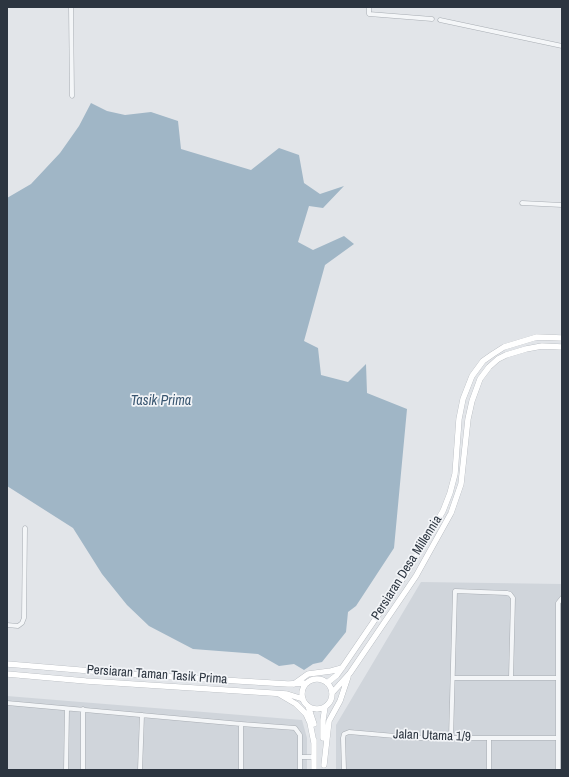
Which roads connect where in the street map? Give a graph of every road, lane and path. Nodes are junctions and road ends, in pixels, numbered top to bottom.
1 (71, 7) edge
2 (369, 7) edge
3 (432, 19) dead end
4 (440, 20) dead end
5 (562, 46) edge
6 (72, 96) dead end
7 (522, 203) dead end
8 (562, 205) edge
9 (562, 338) edge
10 (562, 347) edge
11 (25, 528) dead end
12 (562, 598) edge
13 (7, 625) edge
14 (7, 664) edge
15 (342, 668) junction
16 (350, 672) junction
17 (7, 674) edge
18 (453, 678) junction
19 (511, 678) junction
20 (559, 681) edge
21 (308, 683) junction
22 (327, 683) junction
23 (294, 684) junction
24 (332, 693) junction
25 (278, 694) junction
26 (303, 699) junction
27 (7, 703) edge
28 (308, 706) junction
29 (325, 707) junction
30 (67, 709) junction
31 (83, 709) junction
32 (142, 715) junction
33 (240, 724) junction
34 (451, 738) junction
35 (489, 738) junction
36 (558, 738) junction
37 (314, 743) junction
38 (300, 757) junction
39 (314, 757) junction
40 (324, 768) edge
41 (66, 770) edge
42 (83, 770) edge
43 (140, 770) edge
44 (241, 770) edge
45 (300, 770) edge
46 (314, 770) edge
47 (344, 770) edge
48 (489, 770) edge
49 (558, 770) edge

1 - 6 street
2 - 3 street
4 - 5 street
7 - 8 street
9 - 15 main road, Persiaran Desa Millennia
10 - 16 main road, Persiaran Desa Millennia
11 - 13 street
12 - 20 street
14 - 23 main road, Persiaran Taman Tasik Prima
15 - 22 main road, Persiaran Desa Millennia
15 - 23 main road
16 - 24 main road, Persiaran Desa Millennia
16 - 40 main road
17 - 25 main road, Persiaran Taman Tasik Prima
18 - 19 street
18 - 19 street
18 - 34 street
19 - 20 street
20 - 36 street
21 - 22 main road
21 - 23 main road, Persiaran Taman Tasik Prima
21 - 26 main road
22 - 24 main road
24 - 29 main road
25 - 26 main road, Persiaran Taman Tasik Prima
25 - 37 main road
26 - 28 main road
27 - 30 street
28 - 29 main road
28 - 37 main road
29 - 40 main road
30 - 31 street
30 - 41 street
31 - 32 street
31 - 42 street
32 - 33 street
32 - 43 street
33 - 38 street
33 - 44 street
34 - 35 street, Jalan Utama 1/9
34 - 47 street, Jalan Utama 1/9
35 - 36 street, Jalan Utama 1/9
35 - 48 street
36 - 49 street
37 - 39 main road
38 - 39 street
38 - 45 street
39 - 46 main road

